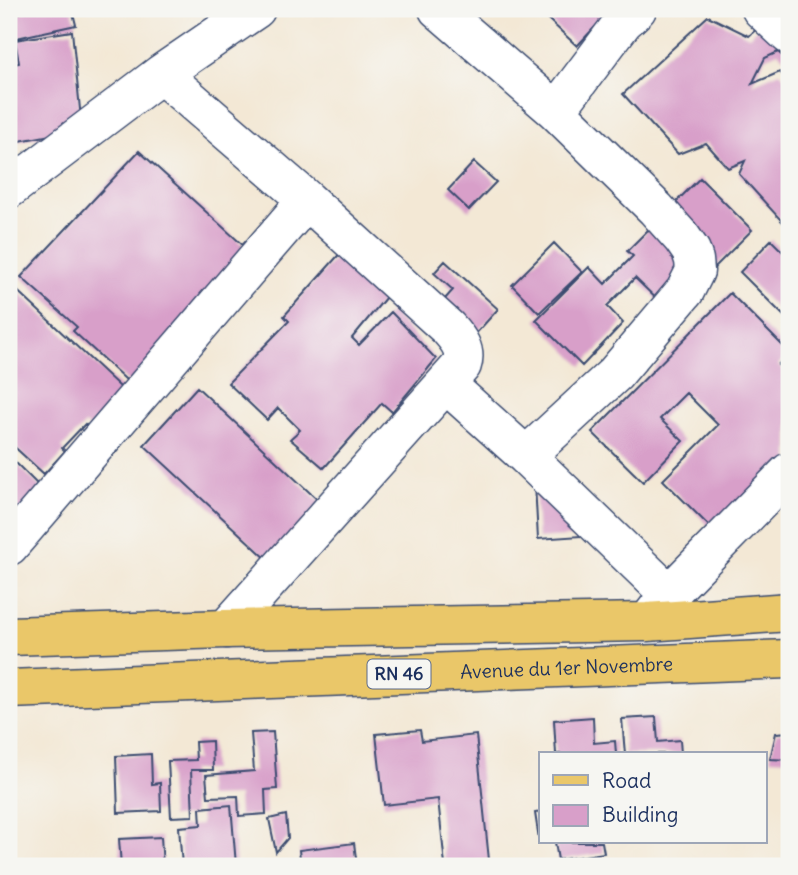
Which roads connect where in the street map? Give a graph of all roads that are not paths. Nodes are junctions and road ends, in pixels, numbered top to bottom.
1 (256, 9) edge
2 (438, 9) edge
3 (637, 9) edge
4 (761, 9) edge
5 (789, 35) edge
6 (161, 74) junction
7 (556, 111) junction
8 (9, 189) edge
9 (307, 200) junction
10 (446, 384) junction
11 (526, 456) junction
12 (789, 472) edge
13 (9, 546) edge
14 (658, 608) junction
15 (789, 612) edge
16 (226, 629) junction
17 (9, 636) edge
18 (789, 659) edge
19 (9, 690) edge

1 - 6 street
2 - 7 street
3 - 7 street
4 - 5 street
6 - 8 street
6 - 9 street
7 - 11 street
9 - 10 street
9 - 13 street
10 - 11 street
10 - 16 street
11 - 14 street
12 - 14 street
14 - 15 main road
14 - 16 main road
16 - 17 main road
18 - 19 main road, Avenue du 1er Novembre / RN 46

